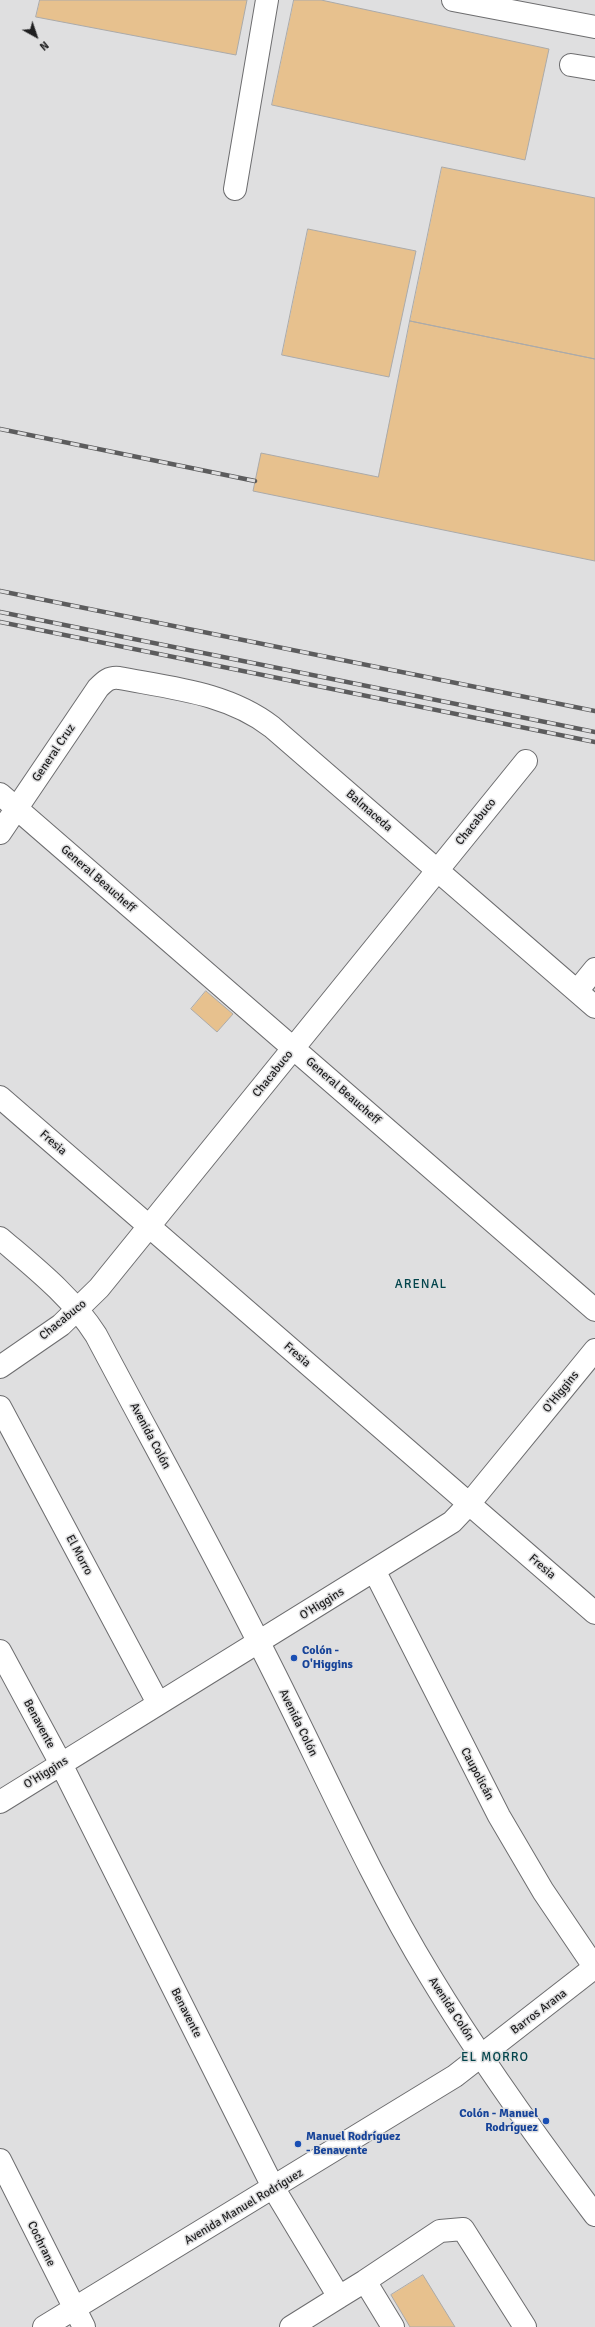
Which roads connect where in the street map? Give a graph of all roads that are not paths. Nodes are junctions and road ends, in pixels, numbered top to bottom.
1 (267, 0) edge
2 (453, 0) edge
3 (595, 27) edge
4 (571, 65) dead end
5 (595, 69) edge
6 (234, 189) dead end
7 (111, 677) joint
8 (526, 760) dead end
9 (0, 794) edge
10 (17, 807) junction
11 (0, 833) edge
12 (438, 870) junction
13 (595, 969) edge
14 (577, 991) junction
15 (595, 1007) edge
16 (294, 1049) junction
17 (0, 1097) edge
18 (149, 1226) junction
19 (0, 1238) edge
20 (79, 1310) junction
21 (595, 1310) edge
22 (595, 1350) edge
23 (0, 1366) edge
24 (0, 1407) edge
25 (469, 1504) junction
26 (374, 1572) junction
27 (595, 1613) edge
28 (259, 1642) junction
29 (0, 1651) edge
30 (158, 1703) junction
31 (61, 1764) junction
32 (0, 1802) edge
33 (595, 1968) edge
34 (481, 2056) junction
35 (0, 2160) edge
36 (274, 2189) junction
37 (595, 2215) edge
38 (365, 2281) junction
39 (338, 2297) junction
40 (79, 2318) edge
41 (44, 2327) edge
42 (290, 2327) edge
43 (393, 2327) edge
44 (525, 2327) edge

1 - 6 street
2 - 3 street
4 - 5 street
7 - 10 street, General Cruz
7 - 12 street, Balmaceda
8 - 12 street, Chacabuco
9 - 10 street, General Beaucheff
10 - 11 street, General Cruz
10 - 16 street, General Beaucheff
12 - 14 street, Balmaceda
12 - 16 street, Chacabuco
13 - 14 street
14 - 15 street, Balmaceda
16 - 18 street, Chacabuco
16 - 21 street, General Beaucheff
17 - 18 street, Fresia
18 - 20 street, Chacabuco
18 - 25 street, Fresia
19 - 20 street, Avenida Colón
20 - 23 street, Chacabuco
20 - 28 street, Avenida Colón
22 - 25 street, O'Higgins
24 - 30 street, El Morro
25 - 26 street, O'Higgins
25 - 27 street, Fresia
26 - 28 street, O'Higgins
26 - 33 street, Caupolicán
28 - 30 street, O'Higgins
28 - 34 street, Avenida Colón
29 - 31 street, Benavente
30 - 31 street, O'Higgins
31 - 32 street, O'Higgins
31 - 36 street, Benavente
33 - 34 street, Barros Arana
34 - 36 street, Avenida Manuel Rodríguez
34 - 37 street, Avenida Colón
35 - 40 street, Cochrane
36 - 39 street, Benavente
36 - 40 street, Avenida Manuel Rodríguez
38 - 39 street
38 - 43 street
38 - 44 street
39 - 42 street
40 - 41 street, Avenida Manuel Rodríguez

